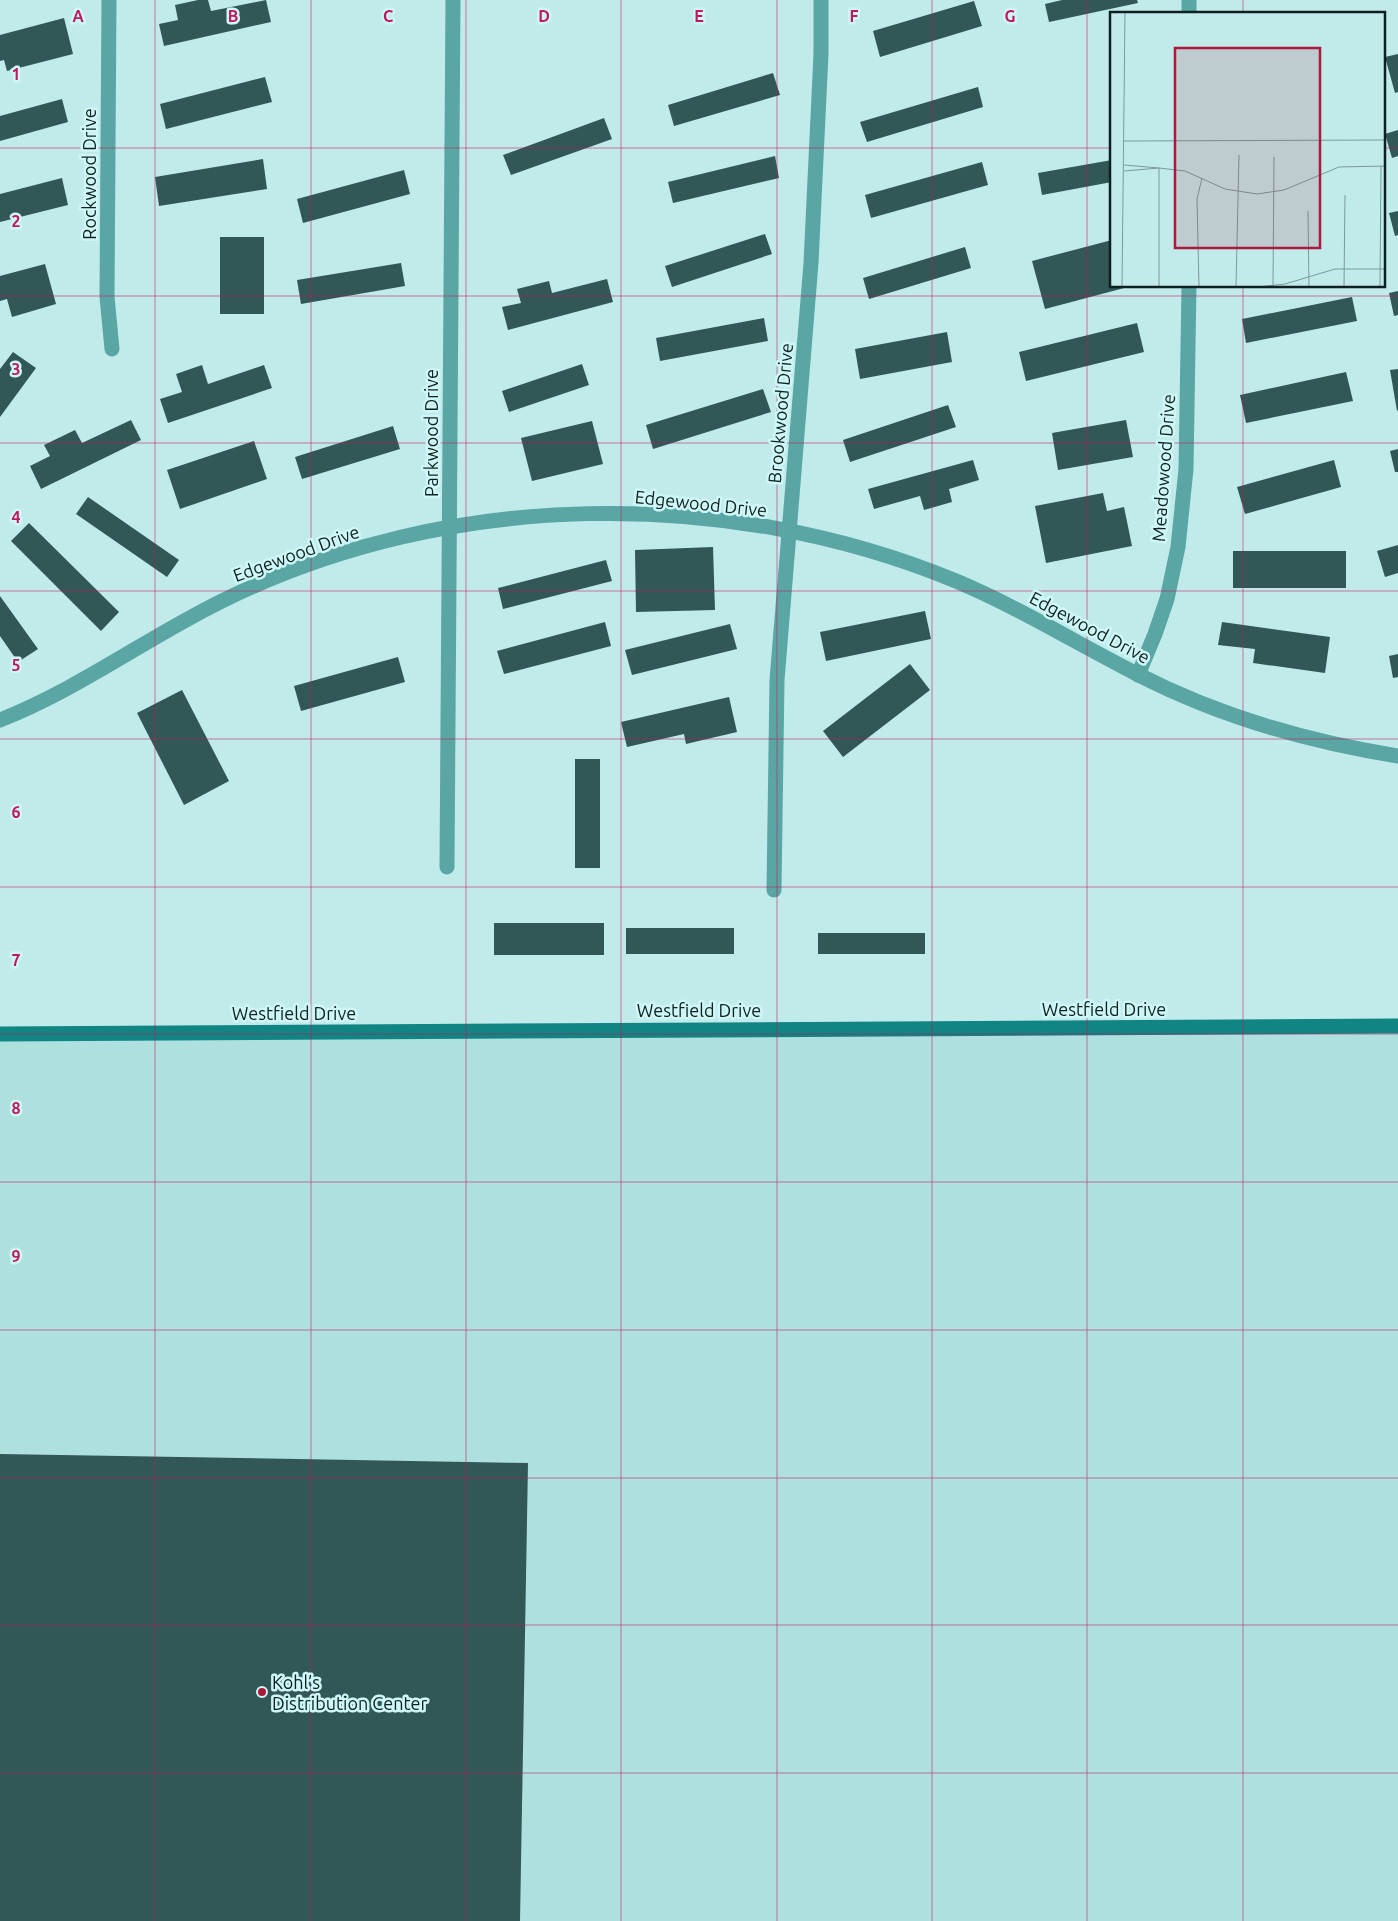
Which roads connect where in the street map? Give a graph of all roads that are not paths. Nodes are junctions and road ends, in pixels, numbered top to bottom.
1 (109, 0) edge
2 (453, 0) edge
3 (822, 0) edge
4 (1189, 288) edge
5 (112, 349) dead end
6 (449, 528) junction
7 (788, 531) junction
8 (1138, 675) junction
9 (0, 720) edge
10 (1398, 756) edge
11 (447, 867) dead end
12 (774, 890) dead end
13 (1398, 1026) edge
14 (0, 1034) edge

1 - 5 street, Rockwood Drive
2 - 6 street, Parkwood Drive
3 - 7 street, Brookwood Drive
4 - 8 street, Meadowood Drive
6 - 7 street, Edgewood Drive
6 - 9 street, Edgewood Drive
6 - 11 street, Parkwood Drive
7 - 8 street, Edgewood Drive
7 - 12 street, Brookwood Drive
8 - 10 street, Edgewood Drive
13 - 14 street, Westfield Drive

